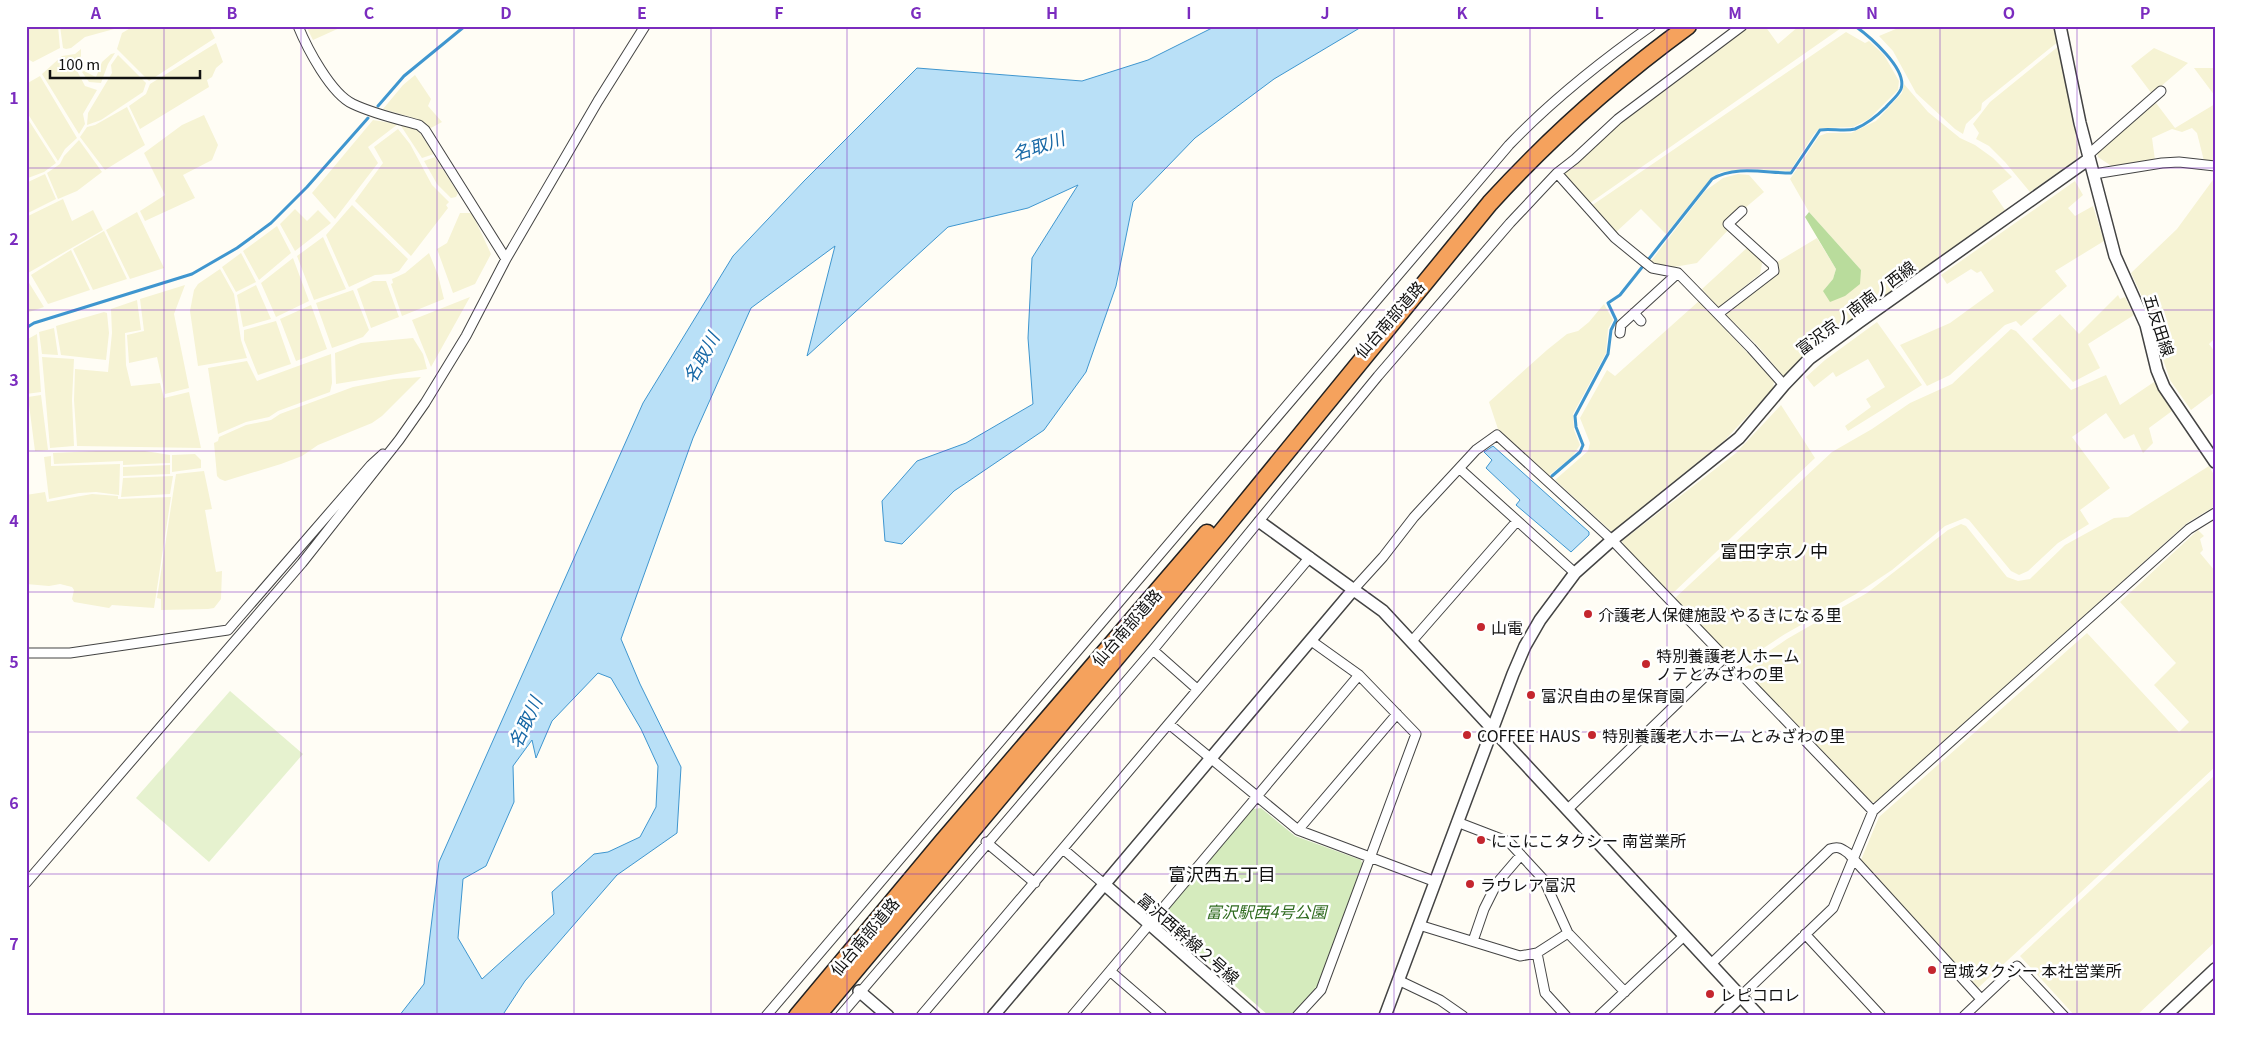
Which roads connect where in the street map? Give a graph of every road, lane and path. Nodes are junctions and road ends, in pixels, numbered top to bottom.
1 (298, 26) edge
2 (646, 26) edge
3 (1651, 26) edge
4 (1688, 26) edge
5 (1742, 26) edge
6 (2060, 26) edge
7 (2161, 91) dead end
8 (2089, 157) junction
9 (2215, 166) edge
10 (1557, 173) junction
11 (2094, 174) junction
12 (1742, 211) dead end
13 (1458, 241) junction
14 (506, 258) junction
15 (1678, 273) junction
16 (1634, 313) junction
17 (1718, 314) junction
18 (1641, 321) dead end
19 (1620, 333) dead end
20 (1784, 386) junction
21 (398, 440) junction
22 (2212, 449) edge
23 (2215, 462) edge
24 (1460, 468) junction
25 (2215, 513) edge
26 (1517, 521) junction
27 (1260, 522) junction
28 (1612, 540) junction
29 (1310, 558) junction
30 (1575, 573) junction
31 (1353, 590) junction
32 (1310, 640) junction
33 (1412, 641) junction
34 (1153, 650) junction
35 (26, 653) edge
36 (1726, 656) junction
37 (1359, 675) junction
38 (1197, 689) junction
39 (1398, 714) junction
40 (1168, 724) junction
41 (1493, 730) junction
42 (1210, 758) junction
43 (1257, 797) junction
44 (1568, 809) junction
45 (1873, 812) junction
46 (1457, 822) junction
47 (1298, 830) junction
48 (986, 842) junction
49 (1063, 849) junction
50 (1521, 855) junction
51 (1370, 859) junction
52 (1854, 860) junction
53 (1436, 882) junction
54 (26, 883) edge
55 (1034, 883) junction
56 (1104, 884) junction
57 (1149, 925) junction
58 (1419, 925) junction
59 (1568, 933) junction
60 (1805, 934) junction
61 (1684, 936) junction
62 (1473, 941) junction
63 (1537, 953) junction
64 (1711, 964) junction
65 (2215, 970) edge
66 (1110, 971) junction
67 (1398, 980) junction
68 (859, 990) junction
69 (1625, 992) junction
70 (1741, 996) junction
71 (1982, 999) junction
72 (1451, 1012) edge
73 (1075, 1015) edge
74 (766, 1016) edge
75 (798, 1016) edge
76 (817, 1016) edge
77 (840, 1016) edge
78 (888, 1016) edge
79 (921, 1016) edge
80 (993, 1016) edge
81 (1162, 1016) edge
82 (1254, 1016) edge
83 (1297, 1016) edge
84 (1385, 1016) edge
85 (1463, 1016) edge
86 (1566, 1016) edge
87 (1599, 1016) edge
88 (1720, 1016) edge
89 (1759, 1016) edge
90 (1881, 1016) edge
91 (1964, 1016) edge
92 (2064, 1016) edge
93 (2165, 1016) edge

1 - 14 street
2 - 14 street
3 - 74 street
4 - 13 highway, 仙台南部道路
5 - 10 street
6 - 8 street, 五反田線
7 - 8 street
8 - 11 street, 五反田線
8 - 20 street, 富沢京ノ南南ノ西線
9 - 11 street
10 - 15 street
10 - 27 street
11 - 22 street, 五反田線
12 - 17 street
13 - 75 highway, 仙台南部道路
13 - 76 highway, 仙台南部道路
14 - 21 street
15 - 16 street
15 - 17 street
16 - 18 street
16 - 19 street
17 - 20 street
20 - 28 street, 富沢京ノ南南ノ西線
21 - 35 street
21 - 54 street
22 - 23 street, 五反田線
24 - 26 street
24 - 28 street
24 - 31 street
25 - 45 street
26 - 30 street
26 - 33 street
27 - 29 street
27 - 34 street
28 - 30 street, 富沢京ノ南南ノ西線
28 - 36 street
29 - 31 street
29 - 38 street
30 - 41 street, 富沢京ノ南南ノ西線
31 - 32 street
31 - 33 street
32 - 37 street
32 - 42 street
33 - 41 street
34 - 38 street
34 - 48 street
36 - 44 street
36 - 45 street
37 - 39 street
37 - 43 street
38 - 40 street
39 - 47 street
39 - 51 street
40 - 42 street
40 - 49 street
41 - 44 street
41 - 46 street, 富沢京ノ南南ノ西線
42 - 43 street
42 - 56 street
43 - 47 street
43 - 57 street
44 - 61 street
45 - 52 street
46 - 50 street
46 - 53 street, 富沢京ノ南南ノ西線
47 - 51 street
48 - 55 street
48 - 68 street
49 - 55 street
49 - 56 street
50 - 59 street
50 - 62 street
51 - 53 street
51 - 83 street
52 - 60 street
52 - 64 street
52 - 71 street
53 - 58 street, 富沢京ノ南南ノ西線
55 - 79 street
56 - 57 street, 富沢西幹線２号線
56 - 80 street
57 - 66 street
57 - 82 street, 富沢西幹線２号線
58 - 62 street
58 - 67 street, 富沢京ノ南南ノ西線
59 - 63 street
59 - 69 street
60 - 70 street
60 - 90 street
61 - 64 street
61 - 69 street
62 - 63 street
63 - 86 street
64 - 70 street
65 - 93 street
66 - 73 street
66 - 81 street
67 - 72 street
67 - 84 street, 富沢京ノ南南ノ西線
68 - 77 street
68 - 78 street
69 - 87 street
70 - 88 street
70 - 89 street
71 - 91 street
71 - 92 street
72 - 85 street

